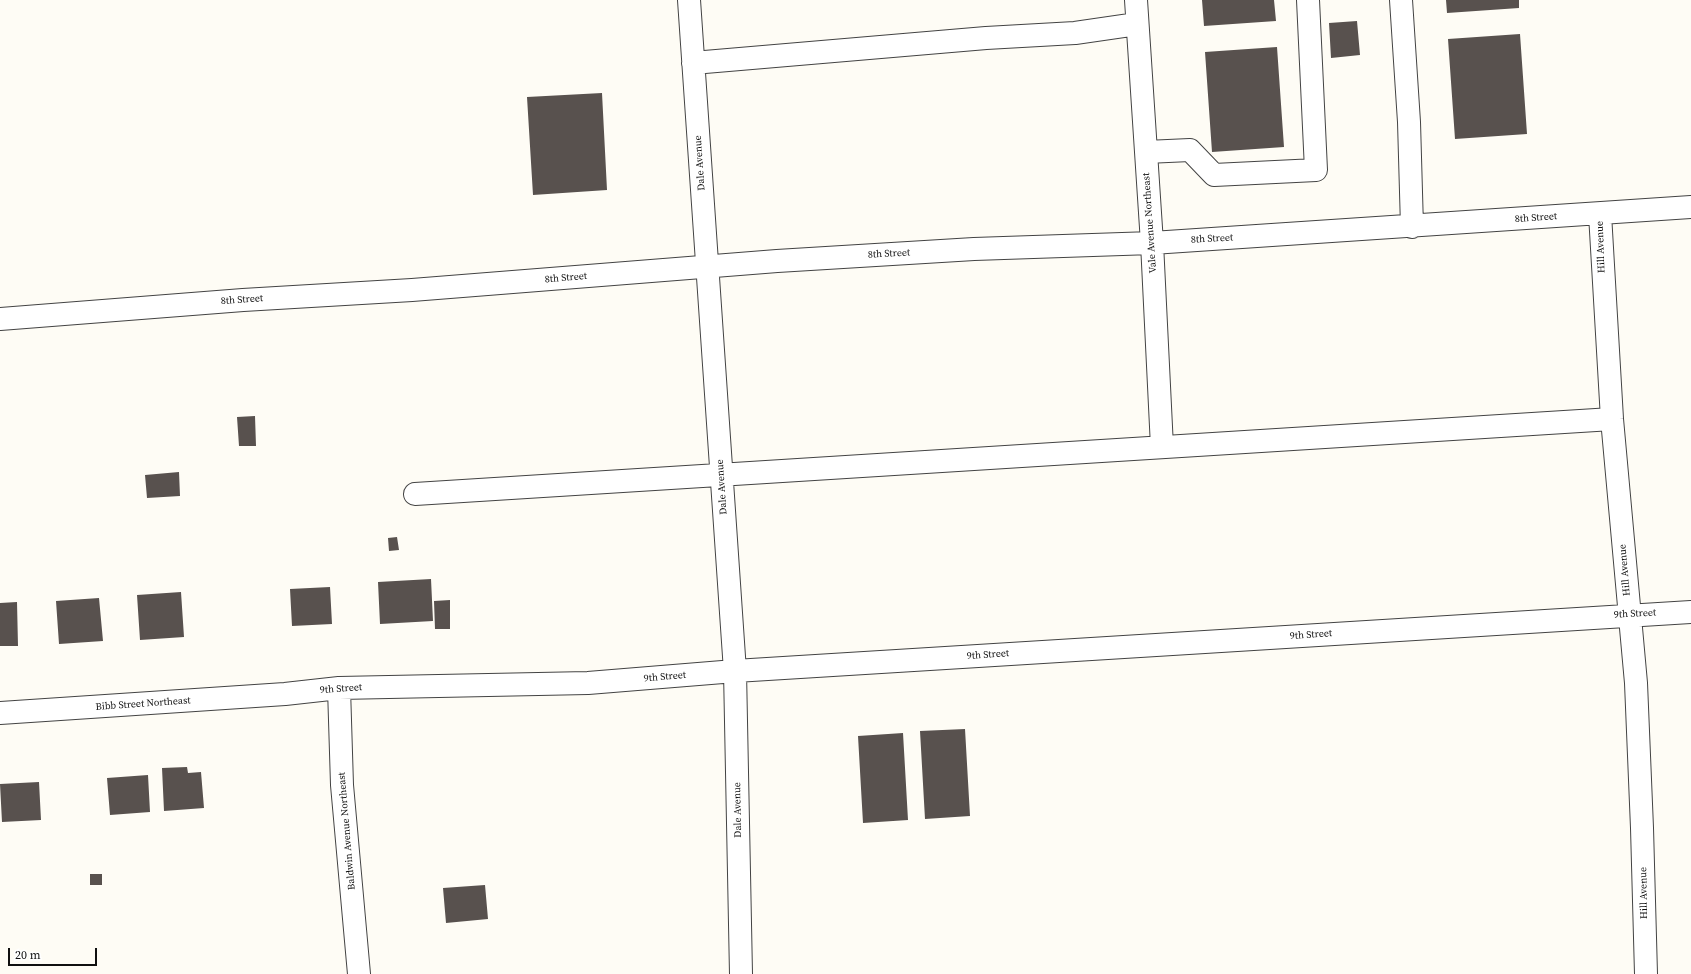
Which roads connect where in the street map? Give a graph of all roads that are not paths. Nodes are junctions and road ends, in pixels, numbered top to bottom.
1 (690, 0) edge
2 (1136, 0) edge
3 (1308, 0) edge
4 (1401, 0) edge
5 (1137, 24) junction
6 (693, 63) junction
7 (1146, 152) junction
8 (1691, 207) edge
9 (1600, 214) junction
10 (1412, 227) junction
11 (1152, 243) junction
12 (708, 266) junction
13 (0, 319) edge
14 (1612, 419) junction
15 (1162, 447) junction
16 (721, 475) junction
17 (415, 494) dead end
18 (1691, 612) edge
19 (1629, 614) junction
20 (735, 671) junction
21 (339, 688) junction
22 (285, 694) joint
23 (0, 713) edge
24 (359, 974) edge
25 (741, 974) edge
26 (1646, 974) edge

1 - 6 street, Dale Avenue
2 - 5 street, Vale Avenue Northeast
3 - 7 street
4 - 10 street
5 - 6 street
5 - 7 street, Vale Avenue Northeast
6 - 12 street, Dale Avenue
7 - 11 street, Vale Avenue Northeast
8 - 9 street, 8th Street
9 - 10 street, 8th Street
9 - 14 street, Hill Avenue
10 - 11 street, 8th Street
11 - 12 street, 8th Street
11 - 15 street, Vale Avenue Northeast
12 - 13 street, 8th Street
12 - 16 street, Dale Avenue
14 - 15 street
14 - 19 street, Hill Avenue
15 - 16 street
16 - 17 street
16 - 20 street, Dale Avenue
18 - 19 street, 9th Street
19 - 20 street, 9th Street
19 - 26 street, Hill Avenue
20 - 21 street, 9th Street
20 - 25 street, Dale Avenue
21 - 22 street, 9th Street
21 - 24 street, Baldwin Avenue Northeast
22 - 23 street, Bibb Street Northeast

